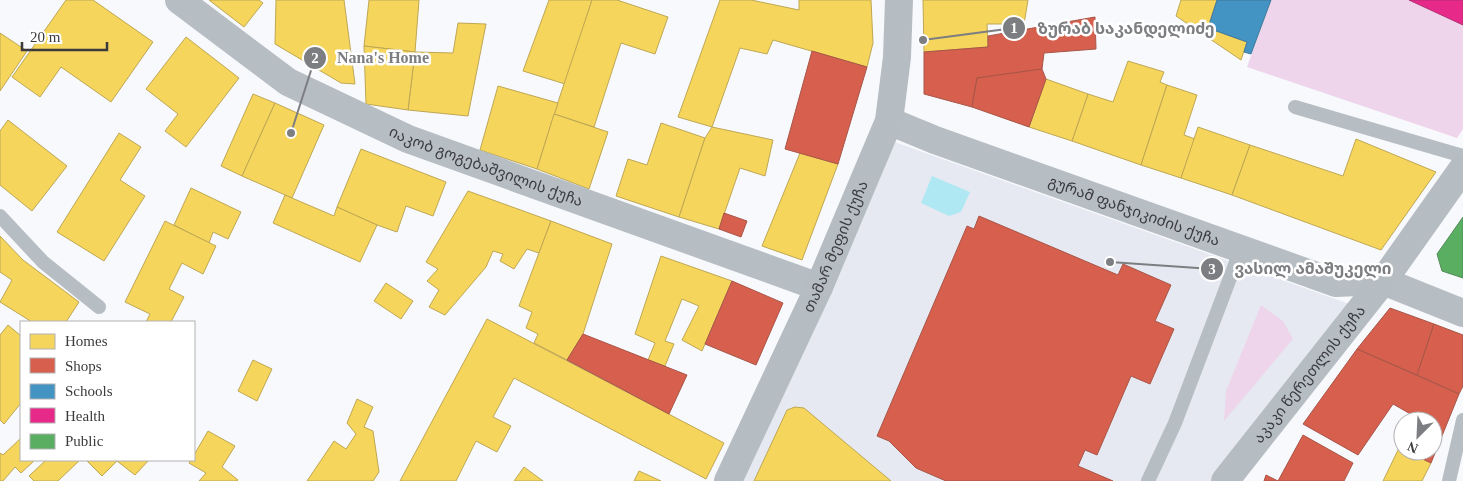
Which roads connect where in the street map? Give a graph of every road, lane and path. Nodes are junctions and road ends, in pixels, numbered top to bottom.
1 (179, 0) edge
2 (899, 0) edge
3 (1296, 108) dead end
4 (889, 121) junction
5 (1463, 156) edge
6 (1463, 168) edge
7 (0, 216) edge
8 (1242, 249) junction
9 (1383, 281) junction
10 (819, 287) junction
11 (99, 307) dead end
12 (1463, 313) edge
13 (1463, 420) edge
14 (728, 481) edge
15 (1148, 481) edge
16 (1224, 481) edge
17 (1449, 481) edge

1 - 10 street, იაკობ გოგებაშვილის ქუჩა
2 - 4 main road, თამარ მეფის ქუჩა
3 - 5 lane
4 - 8 street, გურამ ფანჯიკიძის ქუჩა
4 - 10 main road, თამარ მეფის ქუჩა
6 - 9 main road, აკაკი წერეთლის ქუჩა
7 - 11 lane
8 - 9 street, გურამ ფანჯიკიძის ქუჩა
8 - 15 lane
9 - 12 street
9 - 16 main road, აკაკი წერეთლის ქუჩა
10 - 14 main road, თამარ მეფის ქუჩა
13 - 17 lane

